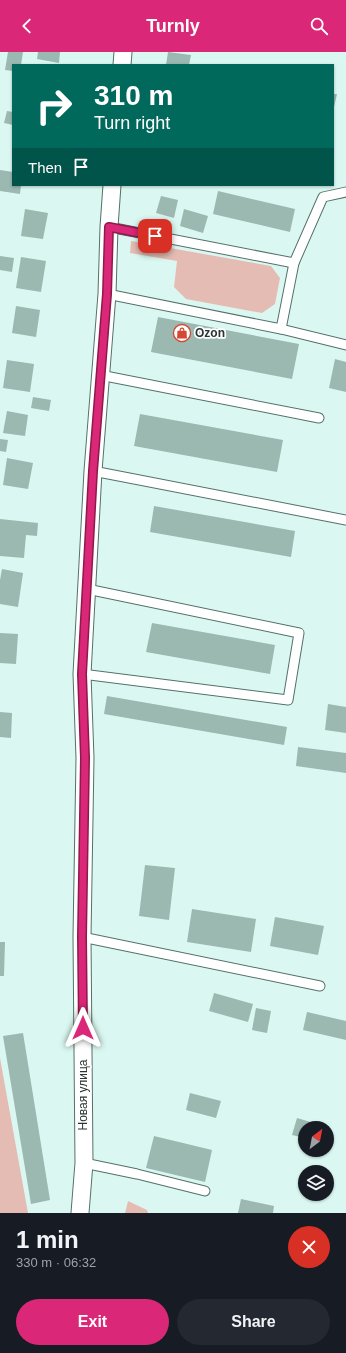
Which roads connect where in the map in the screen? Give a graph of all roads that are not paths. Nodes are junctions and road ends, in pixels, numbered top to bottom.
1 (123, 52) edge
2 (122, 64) edge
3 (112, 186) edge
4 (346, 192) edge
5 (109, 227) junction
6 (294, 263) junction
7 (107, 294) junction
8 (281, 330) junction
9 (346, 345) edge
10 (100, 375) junction
11 (319, 418) dead end
12 (93, 471) junction
13 (346, 520) edge
14 (87, 589) junction
15 (82, 674) junction
16 (82, 937) junction
17 (320, 986) dead end
18 (84, 1163) junction
19 (205, 1191) dead end
20 (80, 1213) edge

1 - 2 street
3 - 5 street, Новая улица
4 - 6 lane
5 - 6 lane
5 - 7 street, Новая улица
6 - 8 lane
7 - 8 lane
7 - 10 street, Новая улица
8 - 9 lane
10 - 11 lane
10 - 12 street, Новая улица
12 - 13 lane
12 - 14 street, Новая улица
14 - 15 street, Новая улица
14 - 15 lane
15 - 16 street, Новая улица
16 - 17 lane
16 - 18 street, Новая улица
18 - 19 lane
18 - 20 street, Новая улица

